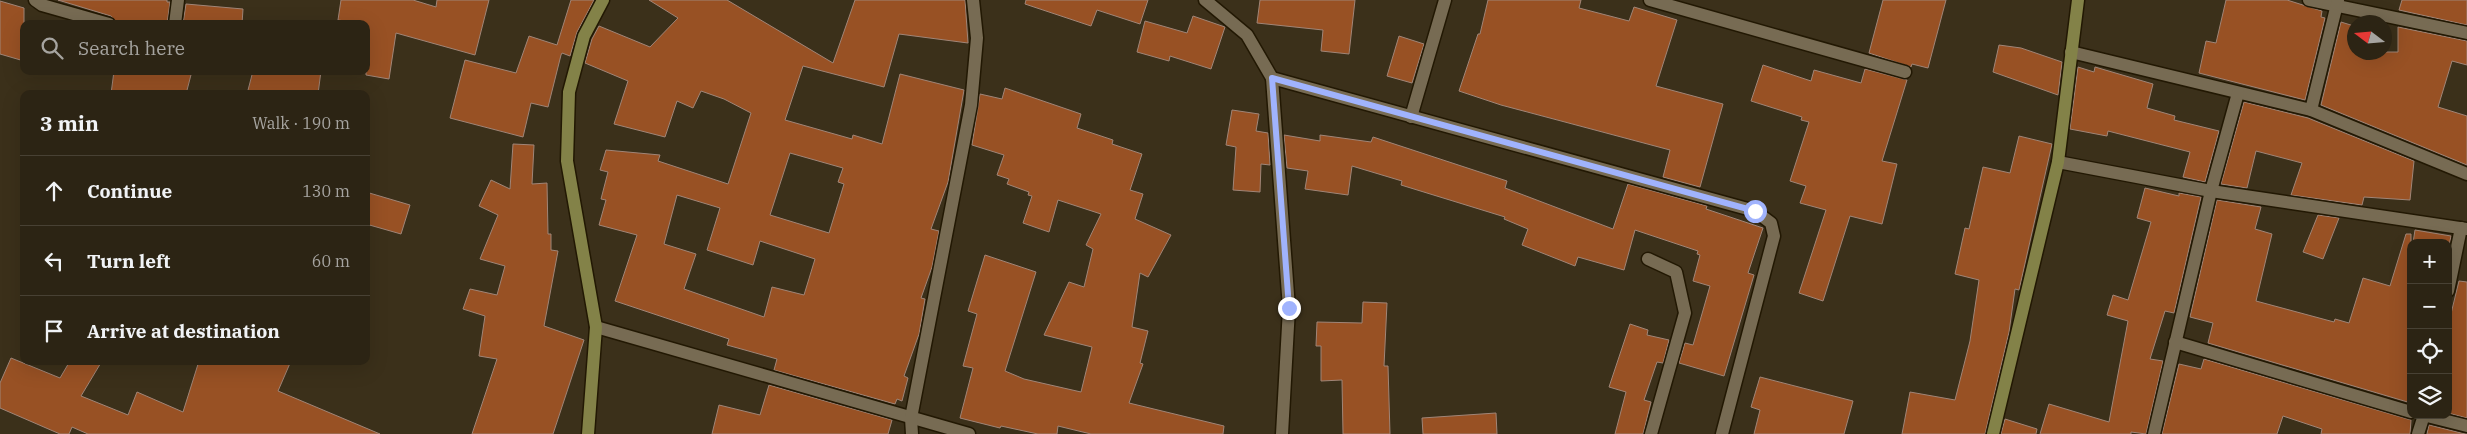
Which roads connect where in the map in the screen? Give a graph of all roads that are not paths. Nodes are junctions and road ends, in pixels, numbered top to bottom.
1 (35, 0) edge
2 (178, 0) edge
3 (603, 0) edge
4 (973, 0) edge
5 (1205, 0) edge
6 (1445, 0) edge
7 (1650, 0) edge
8 (2078, 0) edge
9 (2310, 0) edge
10 (2337, 4) edge
11 (95, 20) edge
12 (176, 20) edge
13 (2467, 33) edge
14 (2071, 52) junction
15 (1905, 72) dead end
16 (1272, 78) junction
17 (2238, 92) junction
18 (2311, 110) junction
19 (1411, 117) junction
20 (2058, 162) junction
21 (2467, 174) edge
22 (2211, 191) junction
23 (2464, 228) edge
24 (1648, 259) dead end
25 (2450, 284) edge
26 (596, 327) junction
27 (2175, 342) junction
28 (2407, 411) edge
29 (911, 418) junction
30 (2422, 419) edge
31 (2439, 419) edge
32 (2467, 426) edge
33 (588, 434) edge
34 (912, 434) edge
35 (969, 434) edge
36 (1282, 434) edge
37 (1651, 434) edge
38 (1722, 434) edge
39 (1993, 434) edge
40 (2154, 434) edge
41 (2418, 434) edge

1 - 11 street
2 - 12 street
3 - 26 street
4 - 29 street
5 - 16 street
6 - 19 street
7 - 15 street
8 - 14 street
9 - 10 street
10 - 13 street
10 - 18 street
14 - 17 street
14 - 20 street
16 - 19 street
16 - 36 street
17 - 18 street
17 - 22 street
18 - 21 street
19 - 38 street
20 - 22 street
20 - 39 street
22 - 23 street
22 - 27 street
23 - 25 street
24 - 37 street
26 - 29 street
26 - 33 street
27 - 28 street
27 - 40 street
29 - 34 street
29 - 35 street
30 - 41 street
31 - 32 street

